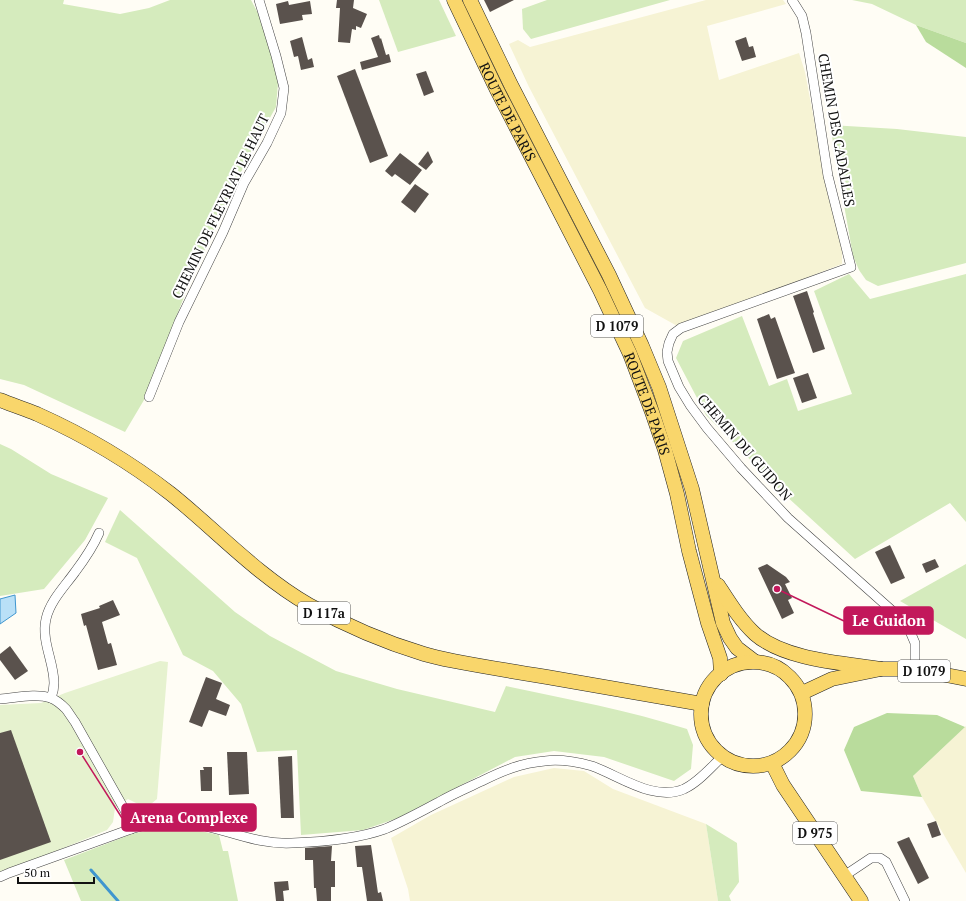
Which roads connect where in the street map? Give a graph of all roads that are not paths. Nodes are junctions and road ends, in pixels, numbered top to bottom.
1 (258, 0) edge
2 (454, 0) edge
3 (470, 0) edge
4 (792, 0) edge
5 (851, 266) joint
6 (149, 397) dead end
7 (0, 400) edge
8 (99, 533) dead end
9 (712, 576) junction
10 (754, 662) junction
11 (881, 669) junction
12 (915, 669) junction
13 (721, 674) junction
14 (966, 679) edge
15 (802, 693) junction
16 (52, 698) junction
17 (0, 699) edge
18 (702, 704) junction
19 (723, 756) junction
20 (772, 763) junction
21 (131, 829) junction
22 (844, 876) junction
23 (0, 877) edge
24 (861, 901) edge
25 (905, 901) edge

1 - 6 street, CHEMIN DE FLEYRIAT LE HAUT
2 - 13 main road, ROUTE DE PARIS / D 1079
3 - 9 main road, ROUTE DE PARIS / D 1079
4 - 5 street, CHEMIN DES CADALLES
5 - 12 street, CHEMIN DU GUIDON
7 - 18 main road, D 117a
8 - 16 street
9 - 10 main road, ROUTE DE PARIS / D 1079
9 - 11 main road
10 - 13 main road
10 - 15 main road
11 - 12 main road, D 1079
11 - 15 main road, D 1079
12 - 14 main road, D 1079
13 - 18 main road
15 - 20 main road
16 - 17 street
16 - 21 street
18 - 19 main road
19 - 20 main road
19 - 21 street
20 - 22 main road, D 975
21 - 23 street
22 - 24 main road, D 975
22 - 25 street

